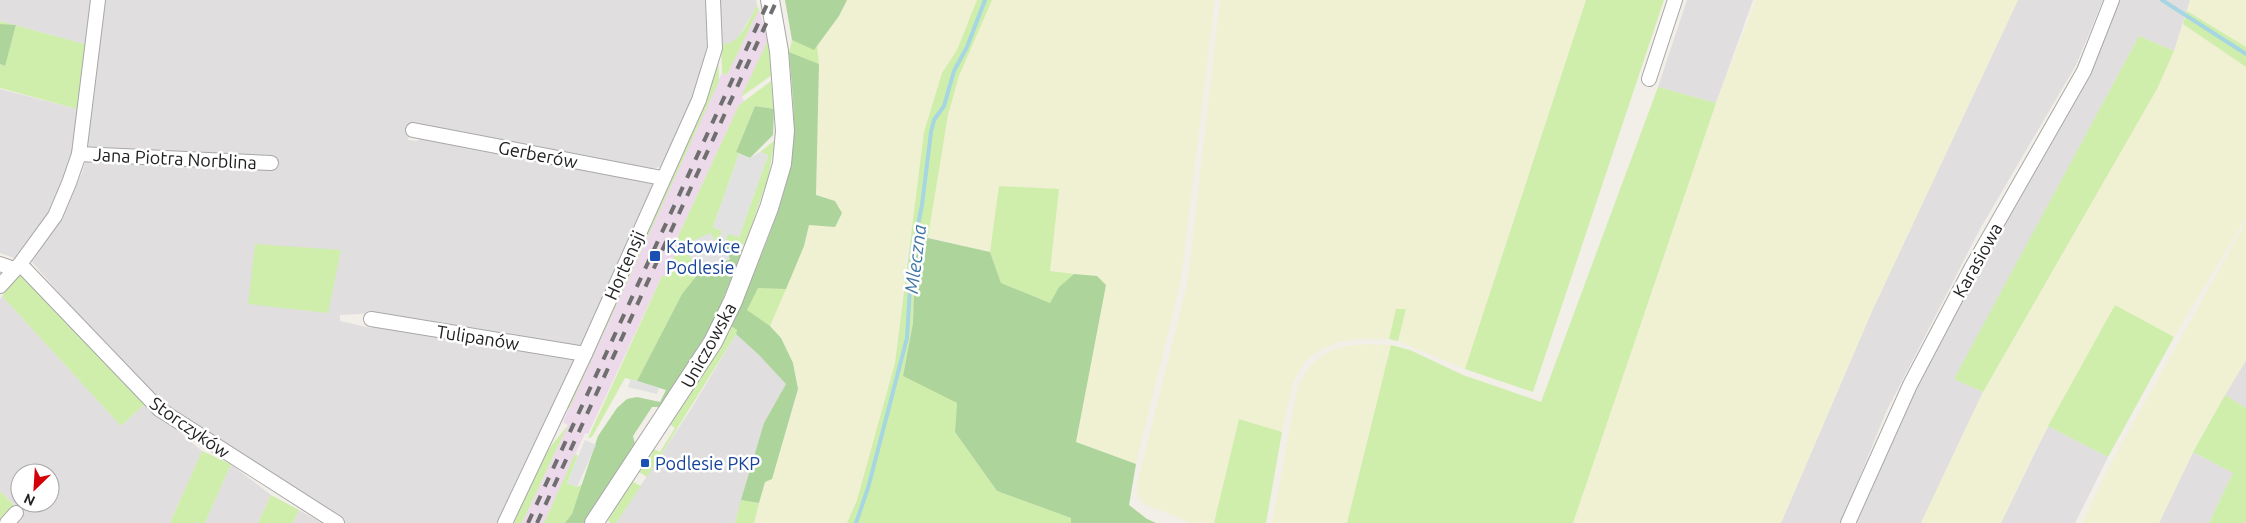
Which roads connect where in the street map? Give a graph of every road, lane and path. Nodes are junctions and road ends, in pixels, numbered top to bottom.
1 (98, 0) edge
2 (713, 0) edge
3 (770, 0) edge
4 (1675, 0) edge
5 (2112, 0) edge
6 (1649, 79) dead end
7 (413, 130) dead end
8 (79, 154) junction
9 (271, 163) dead end
10 (662, 178) junction
11 (0, 264) edge
12 (17, 266) junction
13 (0, 286) edge
14 (371, 320) dead end
15 (585, 354) junction
16 (337, 523) edge
17 (505, 523) edge
18 (594, 523) edge
19 (1848, 523) edge

1 - 8 street, Jana Piotra Norblina
2 - 10 street, Hortensji
3 - 18 street, Uniczowska
4 - 6 street
5 - 19 street, Karasiowa
7 - 10 street, Gerberów
8 - 9 street, Jana Piotra Norblina
8 - 12 street, Jana Piotra Norblina
10 - 15 street, Hortensji
11 - 12 street, Storczyków
12 - 13 street, Jana Piotra Norblina
12 - 16 street, Storczyków
14 - 15 street, Tulipanów
15 - 17 street, Hortensji

